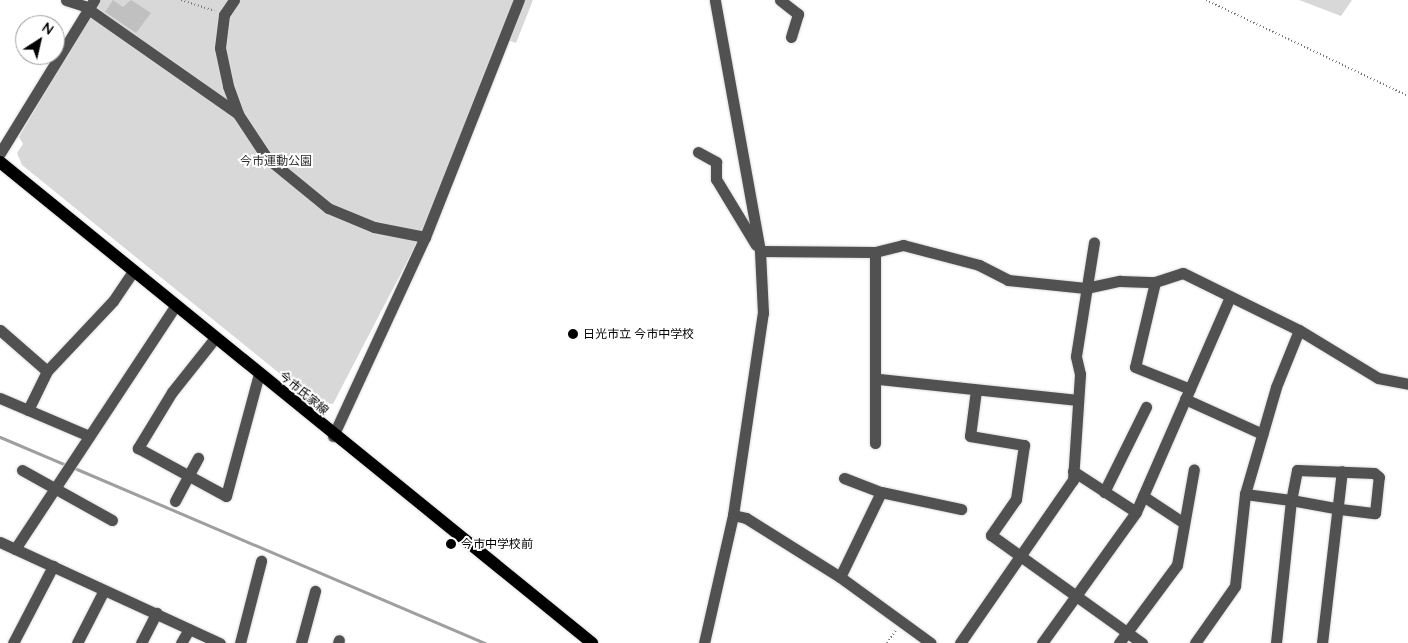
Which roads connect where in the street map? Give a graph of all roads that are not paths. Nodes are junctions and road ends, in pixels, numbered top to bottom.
1 (66, 0) edge
2 (234, 0) edge
3 (519, 0) edge
4 (715, 0) edge
5 (780, 0) edge
6 (91, 5) edge
7 (791, 37) dead end
8 (238, 114) junction
9 (698, 152) dead end
10 (0, 153) edge
11 (0, 162) edge
12 (425, 238) junction
13 (1094, 242) dead end
14 (760, 250) junction
15 (875, 252) junction
16 (134, 270) junction
17 (1155, 282) junction
18 (1086, 288) junction
19 (1230, 298) junction
20 (176, 305) junction
21 (0, 330) edge
22 (1299, 330) junction
23 (215, 338) junction
24 (47, 371) junction
25 (259, 374) junction
26 (878, 379) junction
27 (1408, 384) edge
28 (976, 390) junction
29 (1188, 394) junction
30 (0, 398) edge
31 (1078, 400) junction
32 (1146, 407) dead end
33 (28, 410) junction
34 (1262, 434) junction
35 (88, 436) junction
36 (333, 436) junction
37 (875, 443) dead end
38 (198, 458) dead end
39 (1194, 469) dead end
40 (22, 470) dead end
41 (1073, 472) junction
42 (1342, 472) junction
43 (187, 478) junction
44 (844, 478) dead end
45 (56, 489) junction
46 (880, 492) junction
47 (1104, 492) junction
48 (1245, 494) junction
49 (1143, 496) junction
50 (1291, 500) junction
51 (175, 501) dead end
52 (961, 509) dead end
53 (1340, 509) junction
54 (1136, 512) junction
55 (734, 515) junction
56 (112, 520) dead end
57 (1184, 523) junction
58 (0, 542) edge
59 (15, 549) junction
60 (1017, 557) junction
61 (261, 561) dead end
62 (53, 566) junction
63 (840, 577) junction
64 (104, 590) junction
65 (314, 591) dead end
66 (1074, 597) junction
67 (156, 613) junction
68 (189, 629) junction
69 (1127, 633) junction
70 (13, 643) edge
71 (77, 643) edge
72 (142, 643) edge
73 (181, 643) edge
74 (220, 643) edge
75 (240, 643) edge
76 (301, 643) edge
77 (592, 643) edge
78 (704, 643) edge
79 (931, 643) edge
80 (960, 643) edge
81 (1042, 643) edge
82 (1119, 643) edge
83 (1142, 643) edge
84 (1195, 643) edge
85 (1276, 643) edge
86 (1322, 643) edge

1 - 6 street
2 - 8 street
3 - 12 street
4 - 14 street
5 - 7 street
6 - 8 street
6 - 10 street
8 - 12 street
9 - 14 street
11 - 16 main road, 今市氏家線
12 - 36 street
13 - 18 street
14 - 15 street
14 - 55 street
15 - 18 street
15 - 26 street
16 - 20 main road, 今市氏家線
16 - 24 street
17 - 18 street
17 - 19 street
17 - 29 street
18 - 31 street
19 - 22 street
19 - 29 street
20 - 23 main road, 今市氏家線
20 - 35 street
21 - 24 street
22 - 27 street
22 - 34 street
23 - 25 main road, 今市氏家線
23 - 43 street
24 - 33 street
25 - 36 main road, 今市氏家線
25 - 43 street
26 - 28 street
26 - 37 street
28 - 31 street
28 - 60 street
29 - 34 street
29 - 49 street
30 - 33 street
31 - 41 street
32 - 47 street
33 - 35 street
34 - 48 street
35 - 45 street
36 - 77 main road, 今市氏家線
38 - 43 street
39 - 57 street
40 - 45 street
41 - 47 street
41 - 60 street
42 - 50 street
42 - 53 street
42 - 53 street
43 - 51 street
44 - 46 street
45 - 56 street
45 - 59 street
46 - 52 street
46 - 63 street
47 - 54 street
48 - 50 street
48 - 84 street
49 - 54 street
49 - 57 street
50 - 53 street
50 - 85 street
53 - 86 street
54 - 66 street
55 - 63 street
55 - 78 street
57 - 69 street
58 - 59 street
59 - 62 street
60 - 66 street
60 - 80 street
61 - 75 street
62 - 64 street
62 - 70 street
63 - 79 street
64 - 67 street
64 - 71 street
65 - 76 street
66 - 69 street
66 - 81 street
67 - 68 street
67 - 72 street
68 - 73 street
68 - 74 street
69 - 82 street
69 - 83 street

